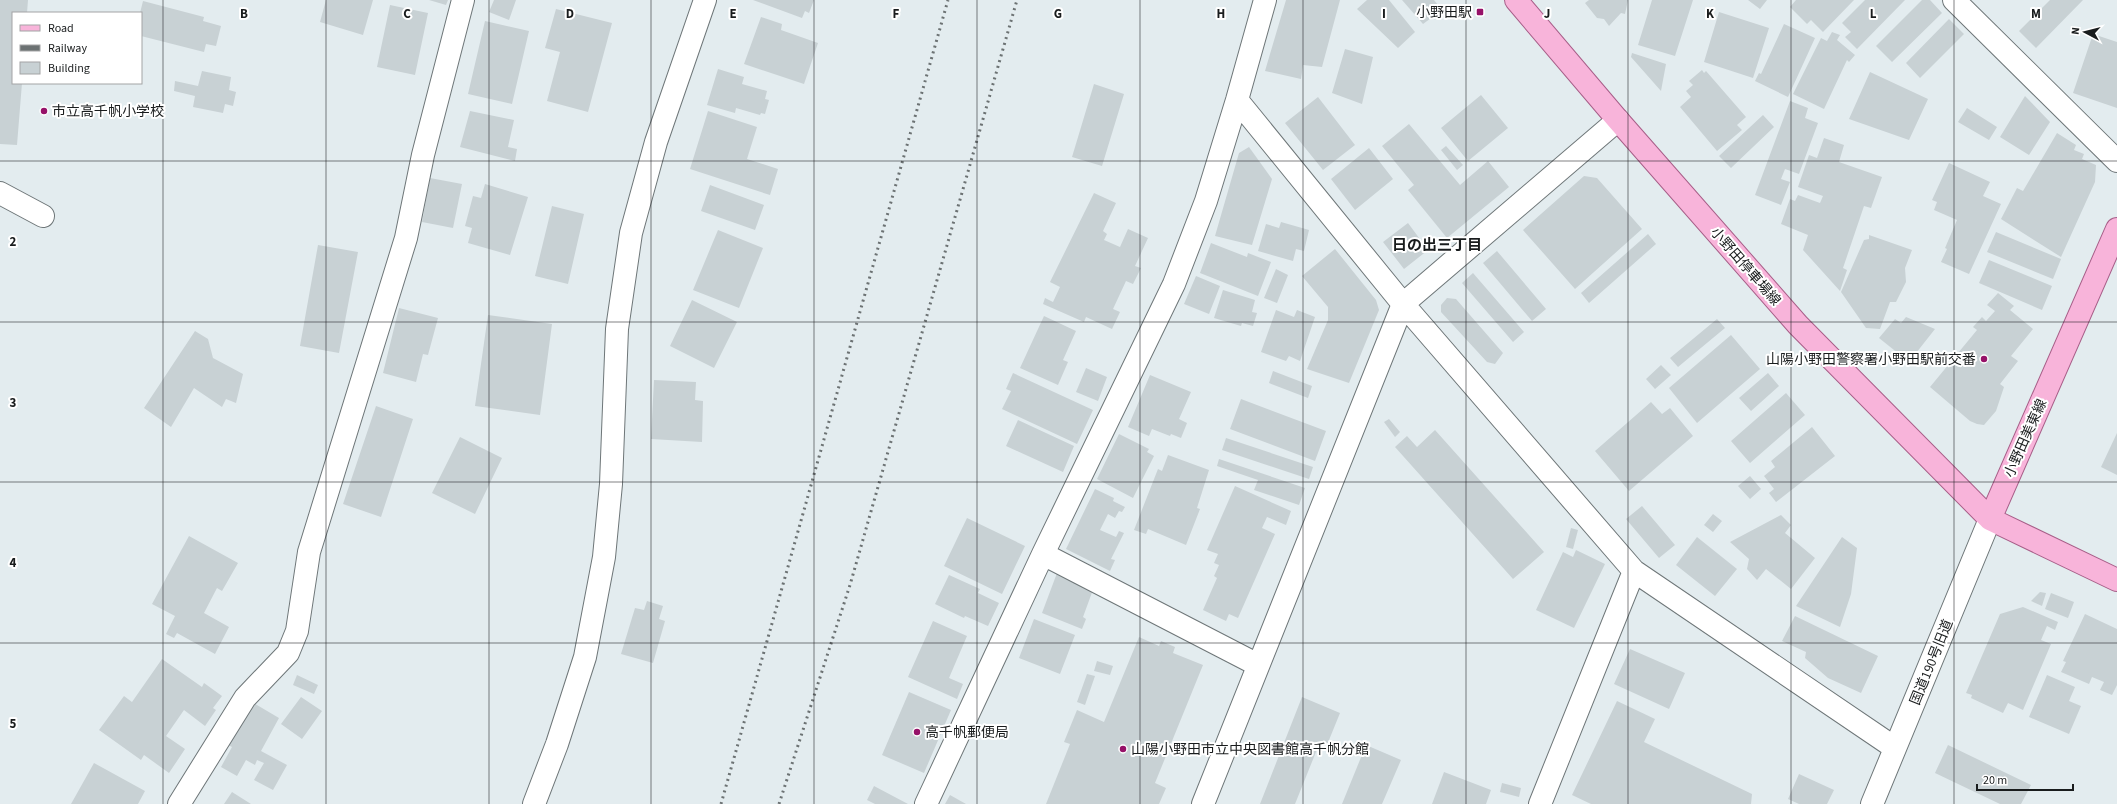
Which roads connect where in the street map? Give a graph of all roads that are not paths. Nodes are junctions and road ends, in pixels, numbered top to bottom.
1 (463, 0) edge
2 (705, 0) edge
3 (1265, 0) edge
4 (1516, 0) edge
5 (1954, 0) edge
6 (1237, 100) junction
7 (1618, 120) junction
8 (2117, 160) edge
9 (0, 193) edge
10 (43, 216) dead end
11 (2117, 228) edge
12 (1404, 304) junction
13 (1990, 519) junction
14 (1043, 554) junction
15 (1634, 571) junction
16 (2117, 580) edge
17 (1258, 665) junction
18 (1896, 748) junction
19 (179, 804) edge
20 (534, 804) edge
21 (926, 804) edge
22 (1203, 804) edge
23 (1540, 804) edge
24 (1872, 804) edge

1 - 19 street
2 - 20 street
3 - 6 street
4 - 7 main road, 小野田停車場線
5 - 8 street
6 - 12 street
6 - 14 street
7 - 12 street
7 - 13 main road, 小野田停車場線
9 - 10 street
11 - 13 main road, 小野田美東線
12 - 15 street
12 - 17 street
13 - 16 main road
13 - 18 street, 国道190号旧道
14 - 17 street
14 - 21 street
15 - 18 street
15 - 23 street
17 - 22 street
18 - 24 street, 国道190号旧道

